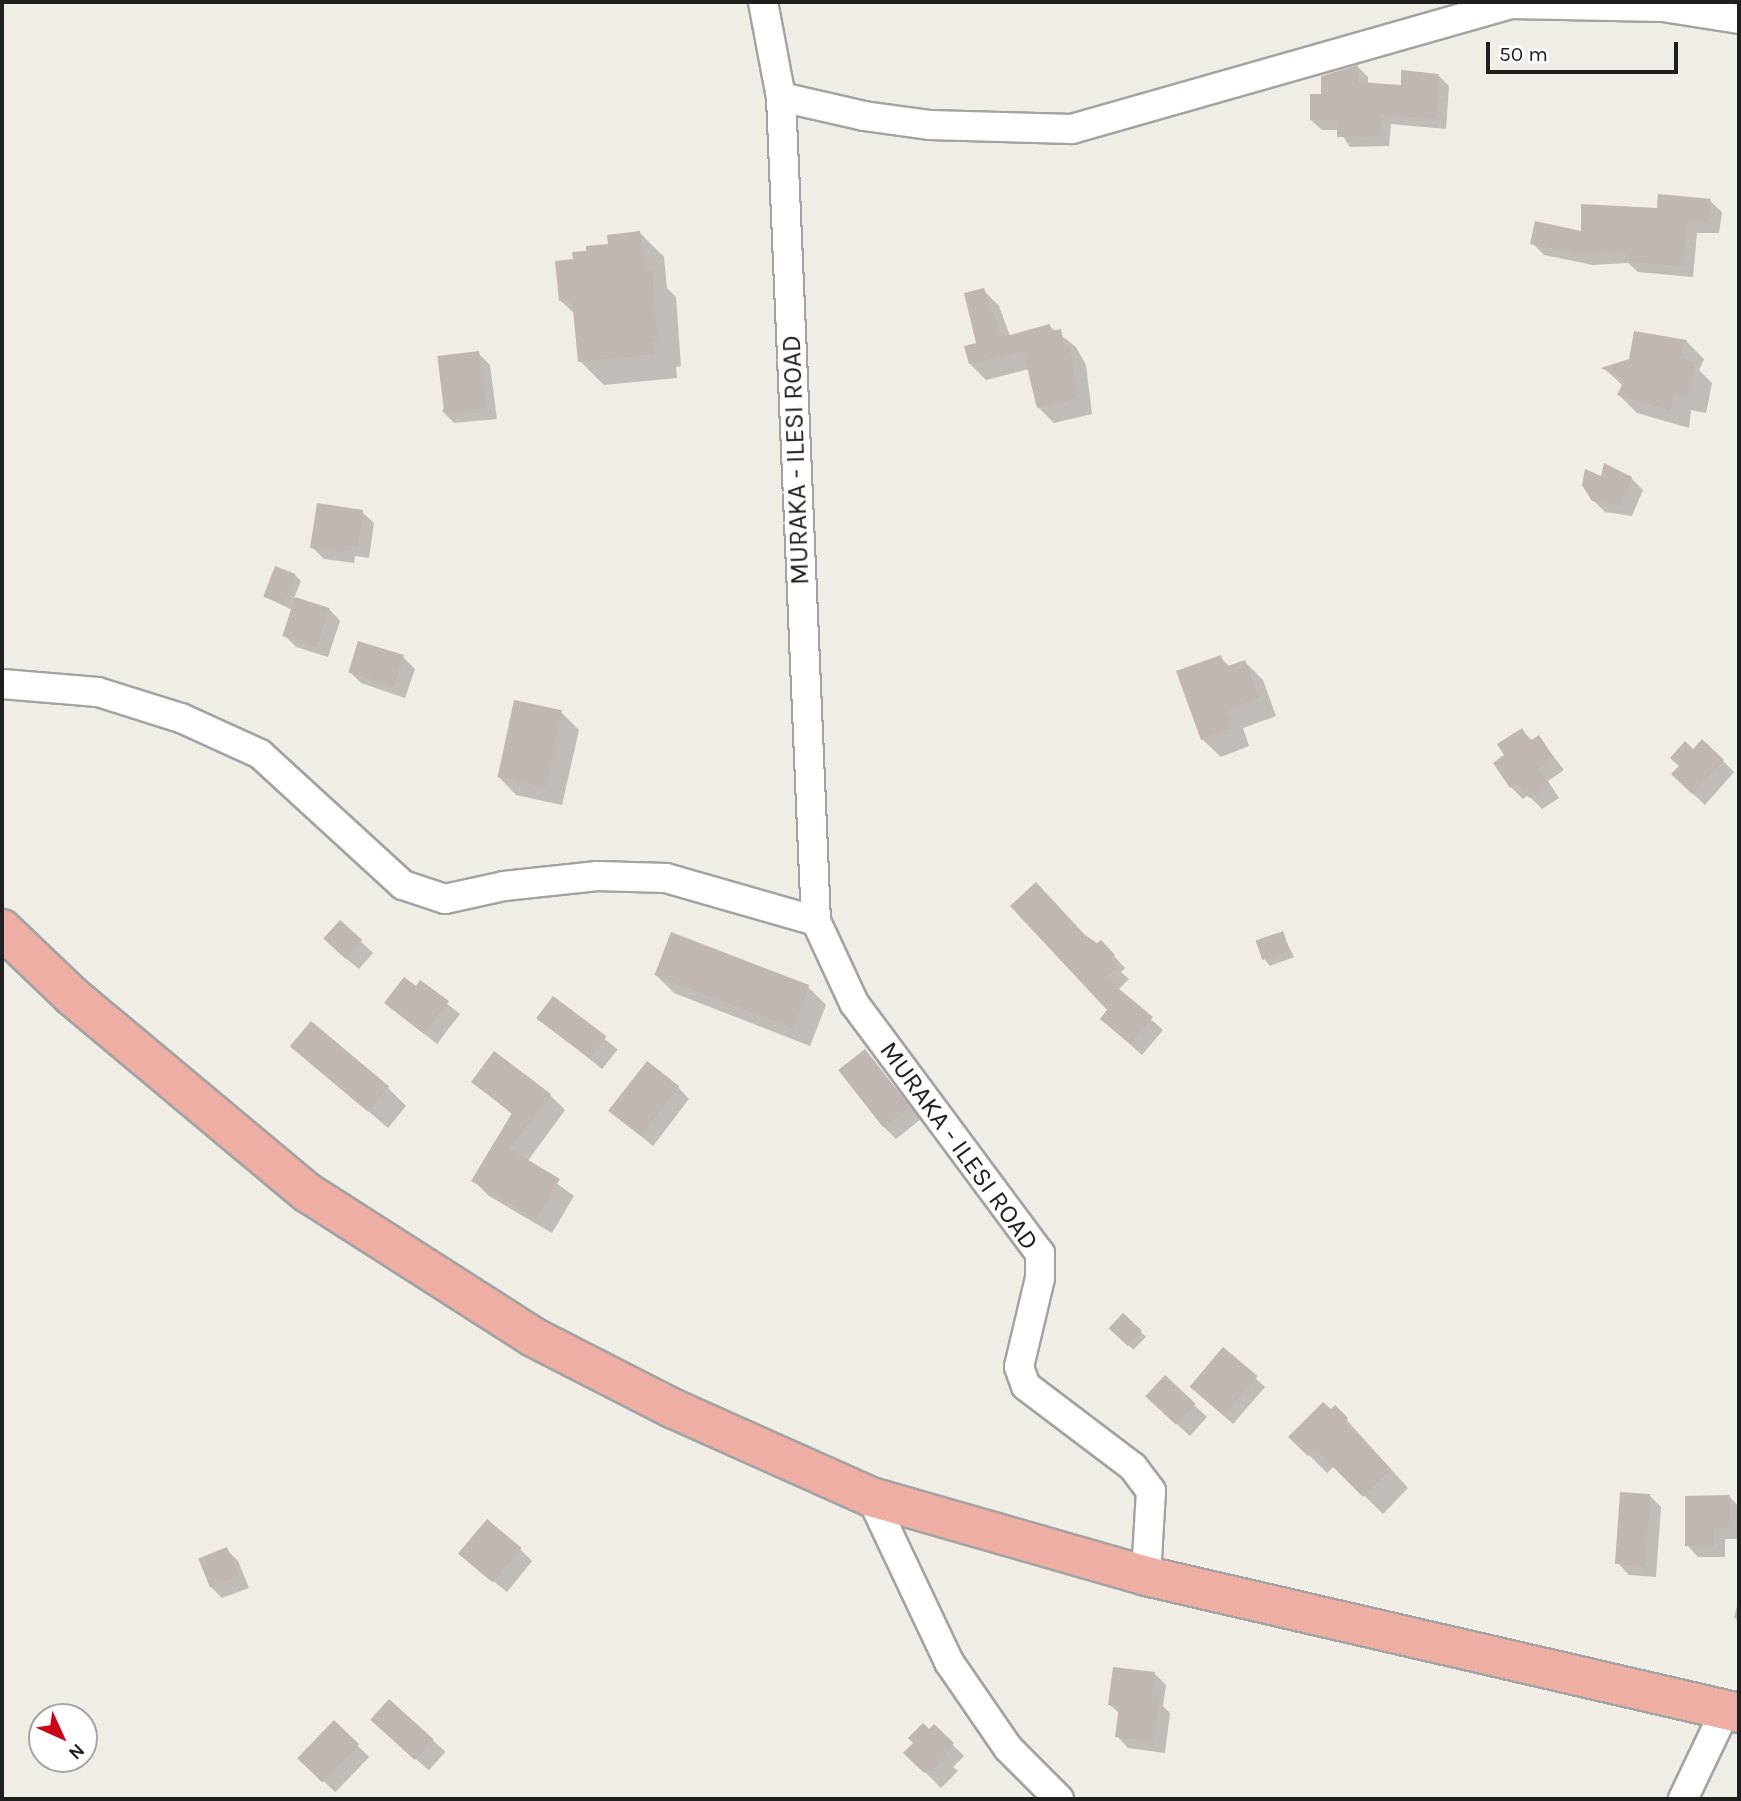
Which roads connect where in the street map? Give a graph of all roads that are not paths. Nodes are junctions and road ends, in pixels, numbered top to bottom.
1 (763, 2) edge
2 (1739, 19) edge
3 (781, 97) junction
4 (2, 684) edge
5 (816, 921) junction
6 (2, 929) edge
7 (871, 1497) junction
8 (1146, 1576) junction
9 (1733, 1711) edge
10 (1059, 1799) edge
11 (1683, 1799) edge

1 - 3 street, MURAKA - ILESI ROAD
2 - 3 street
3 - 5 street, MURAKA - ILESI ROAD
4 - 5 street
5 - 8 street, MURAKA - ILESI ROAD
6 - 7 highway
7 - 8 highway
7 - 10 street
8 - 9 highway
9 - 11 street

